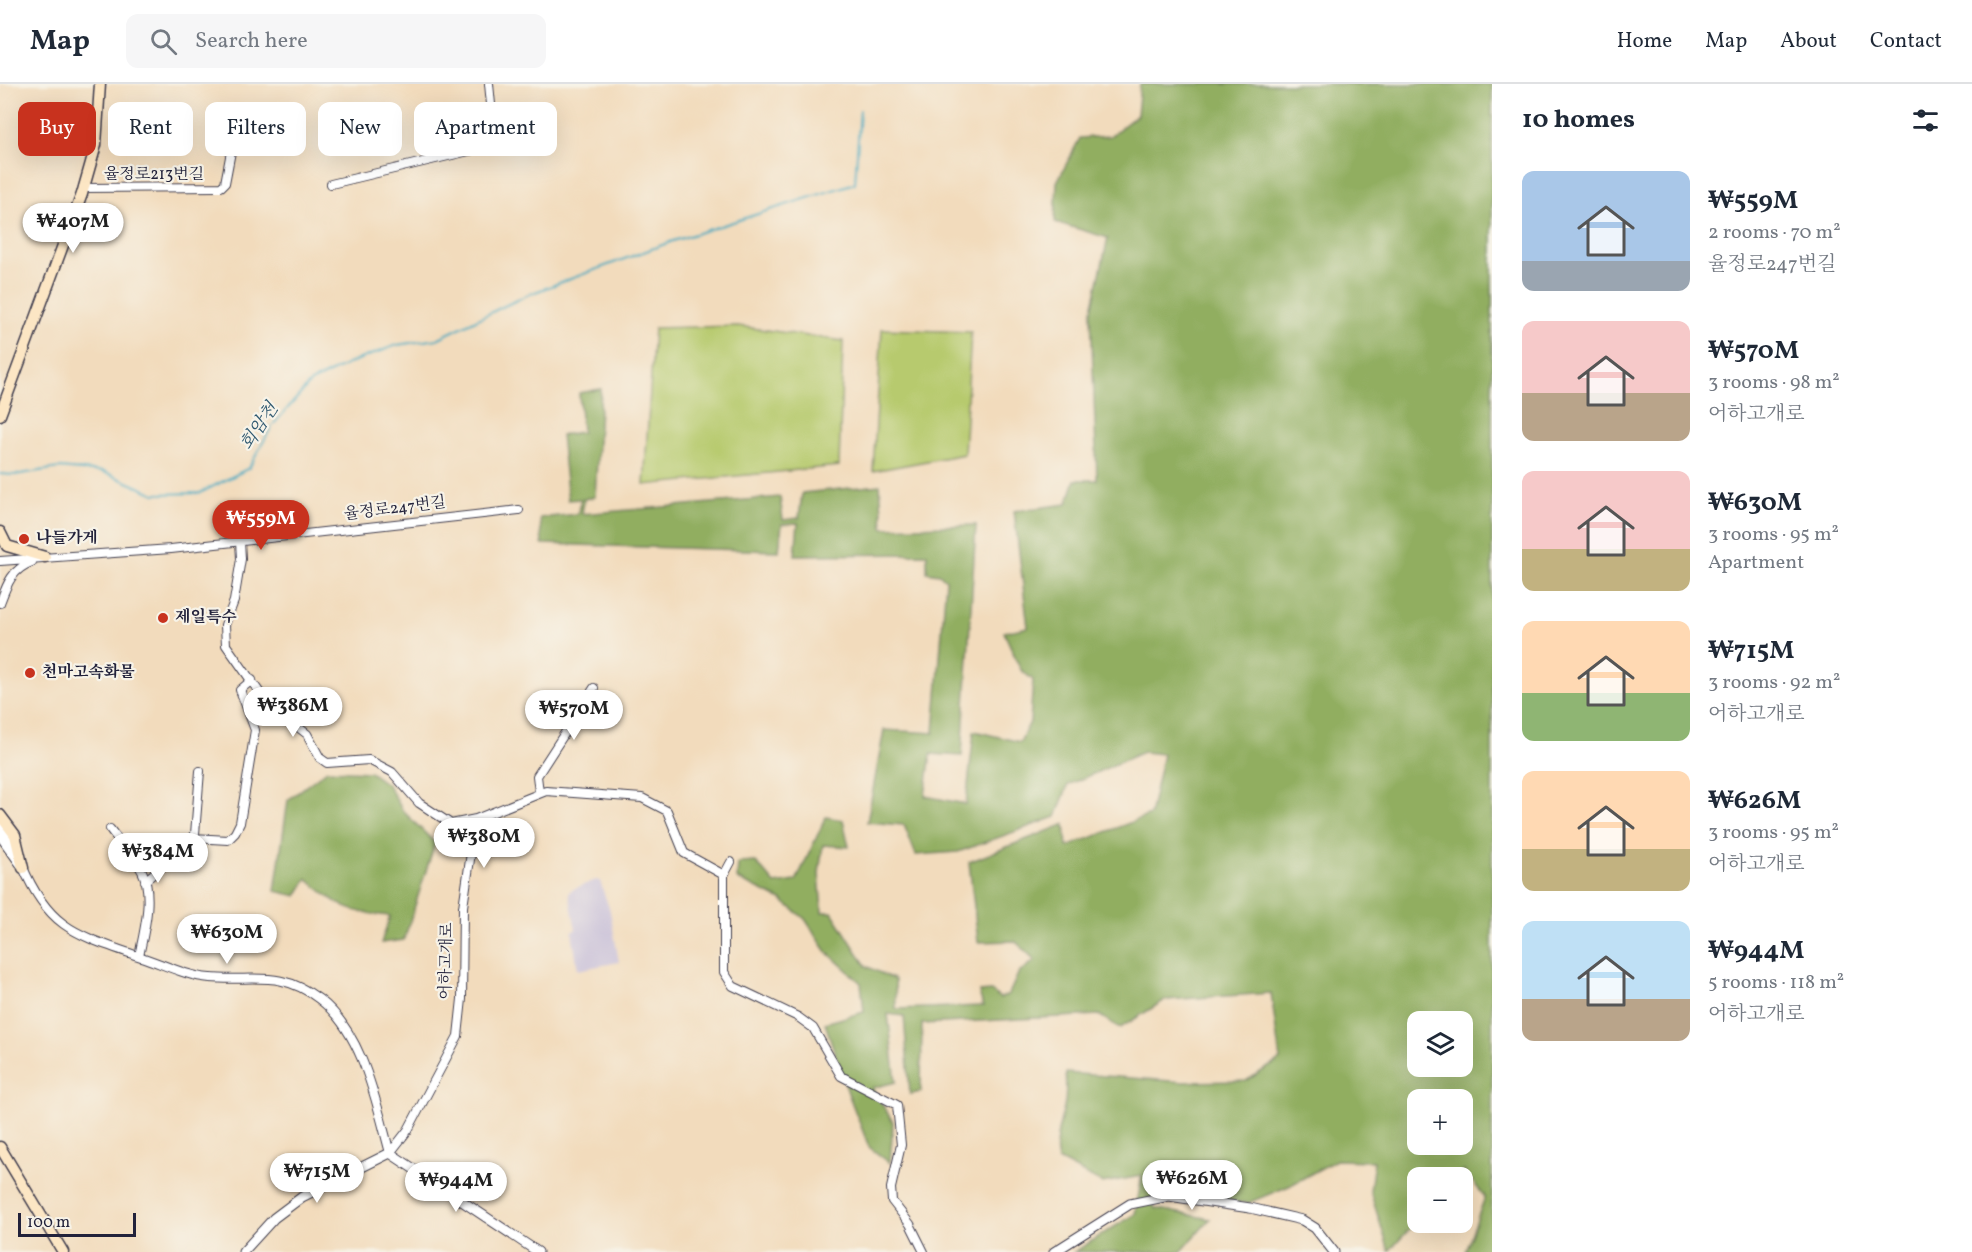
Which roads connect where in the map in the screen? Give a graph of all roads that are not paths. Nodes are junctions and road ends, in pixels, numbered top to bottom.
1 (100, 84) edge
2 (489, 84) edge
3 (230, 156) edge
4 (331, 184) dead end
5 (83, 188) junction
6 (0, 415) edge
7 (519, 510) dead end
8 (0, 532) edge
9 (240, 540) junction
10 (45, 557) junction
11 (0, 561) edge
12 (0, 603) edge
13 (252, 680) junction
14 (594, 688) dead end
15 (200, 771) dead end
16 (539, 792) junction
17 (0, 815) edge
18 (476, 819) junction
19 (0, 825) edge
20 (110, 829) dead end
21 (0, 836) edge
22 (193, 838) junction
23 (731, 862) dead end
24 (23, 868) junction
25 (724, 874) junction
26 (145, 880) junction
27 (139, 956) junction
28 (0, 1147) edge
29 (390, 1153) junction
30 (62, 1250) edge
31 (243, 1252) edge
32 (538, 1252) edge
33 (924, 1252) edge
34 (1054, 1252) edge
35 (1334, 1252) edge

1 - 5 main road
2 - 4 street
3 - 5 street, 율정로213번길
5 - 6 main road
7 - 9 street, 율정로247번길
8 - 10 main road
9 - 10 street, 율정로247번길
9 - 13 street
10 - 11 street, 율정로247번길
10 - 12 street
13 - 18 street
13 - 22 street
14 - 16 street
15 - 22 street
16 - 18 street
16 - 25 street
17 - 24 main road
18 - 29 street, 어하고개로
19 - 24 street
20 - 26 street
21 - 24 street
22 - 26 street
23 - 25 street
24 - 27 street
25 - 33 street
26 - 27 street
27 - 29 street
28 - 30 main road
29 - 31 street, 어하고개로
29 - 32 street
34 - 35 street

